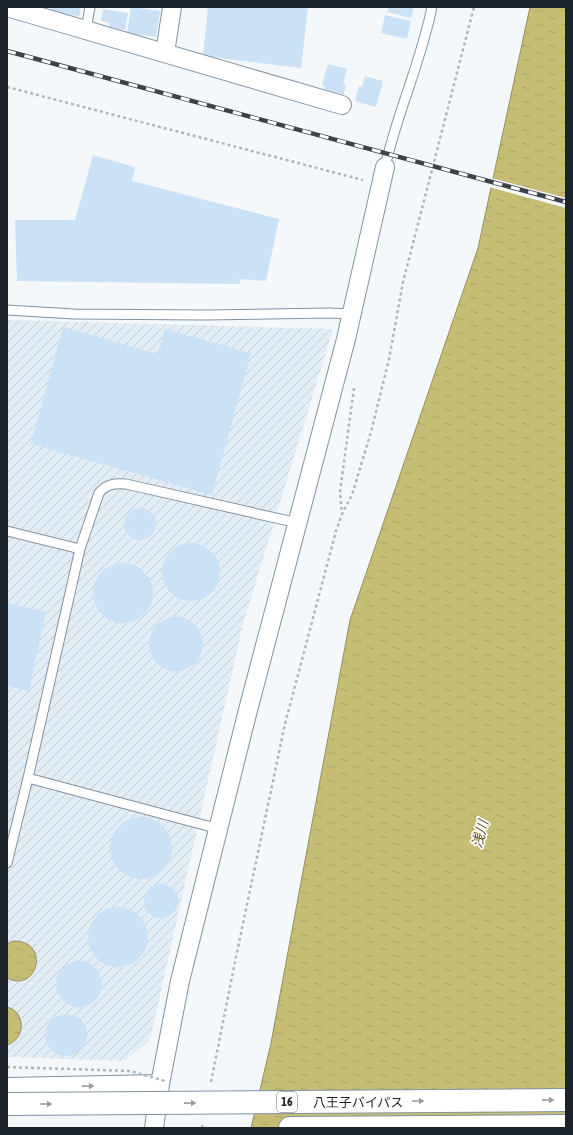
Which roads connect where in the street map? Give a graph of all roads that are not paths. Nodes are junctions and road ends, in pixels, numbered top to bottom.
1 (7, 7) edge
2 (90, 7) edge
3 (172, 7) edge
4 (432, 7) edge
5 (86, 30) junction
6 (165, 53) junction
7 (342, 105) dead end
8 (385, 167) joint
9 (7, 310) edge
10 (352, 314) junction
11 (298, 523) junction
12 (7, 531) edge
13 (80, 549) junction
14 (28, 778) junction
15 (219, 829) junction
16 (7, 863) edge
17 (160, 1084) junction
18 (7, 1087) edge
19 (566, 1100) edge
20 (7, 1104) edge
21 (566, 1126) edge
22 (154, 1128) edge
23 (290, 1128) edge

1 - 5 street
2 - 5 lane
3 - 6 street
4 - 8 lane
5 - 6 street
6 - 7 street
8 - 10 street
9 - 10 lane
10 - 11 street
11 - 13 lane
11 - 15 street
12 - 13 lane
13 - 14 lane
14 - 15 lane
14 - 16 lane
15 - 17 street
18 -> 17 street
17 - 22 street
20 -> 19 highway, 八王子バイパス / 16, bridge
21 - 23 highway, 八王子バイパス / 16

